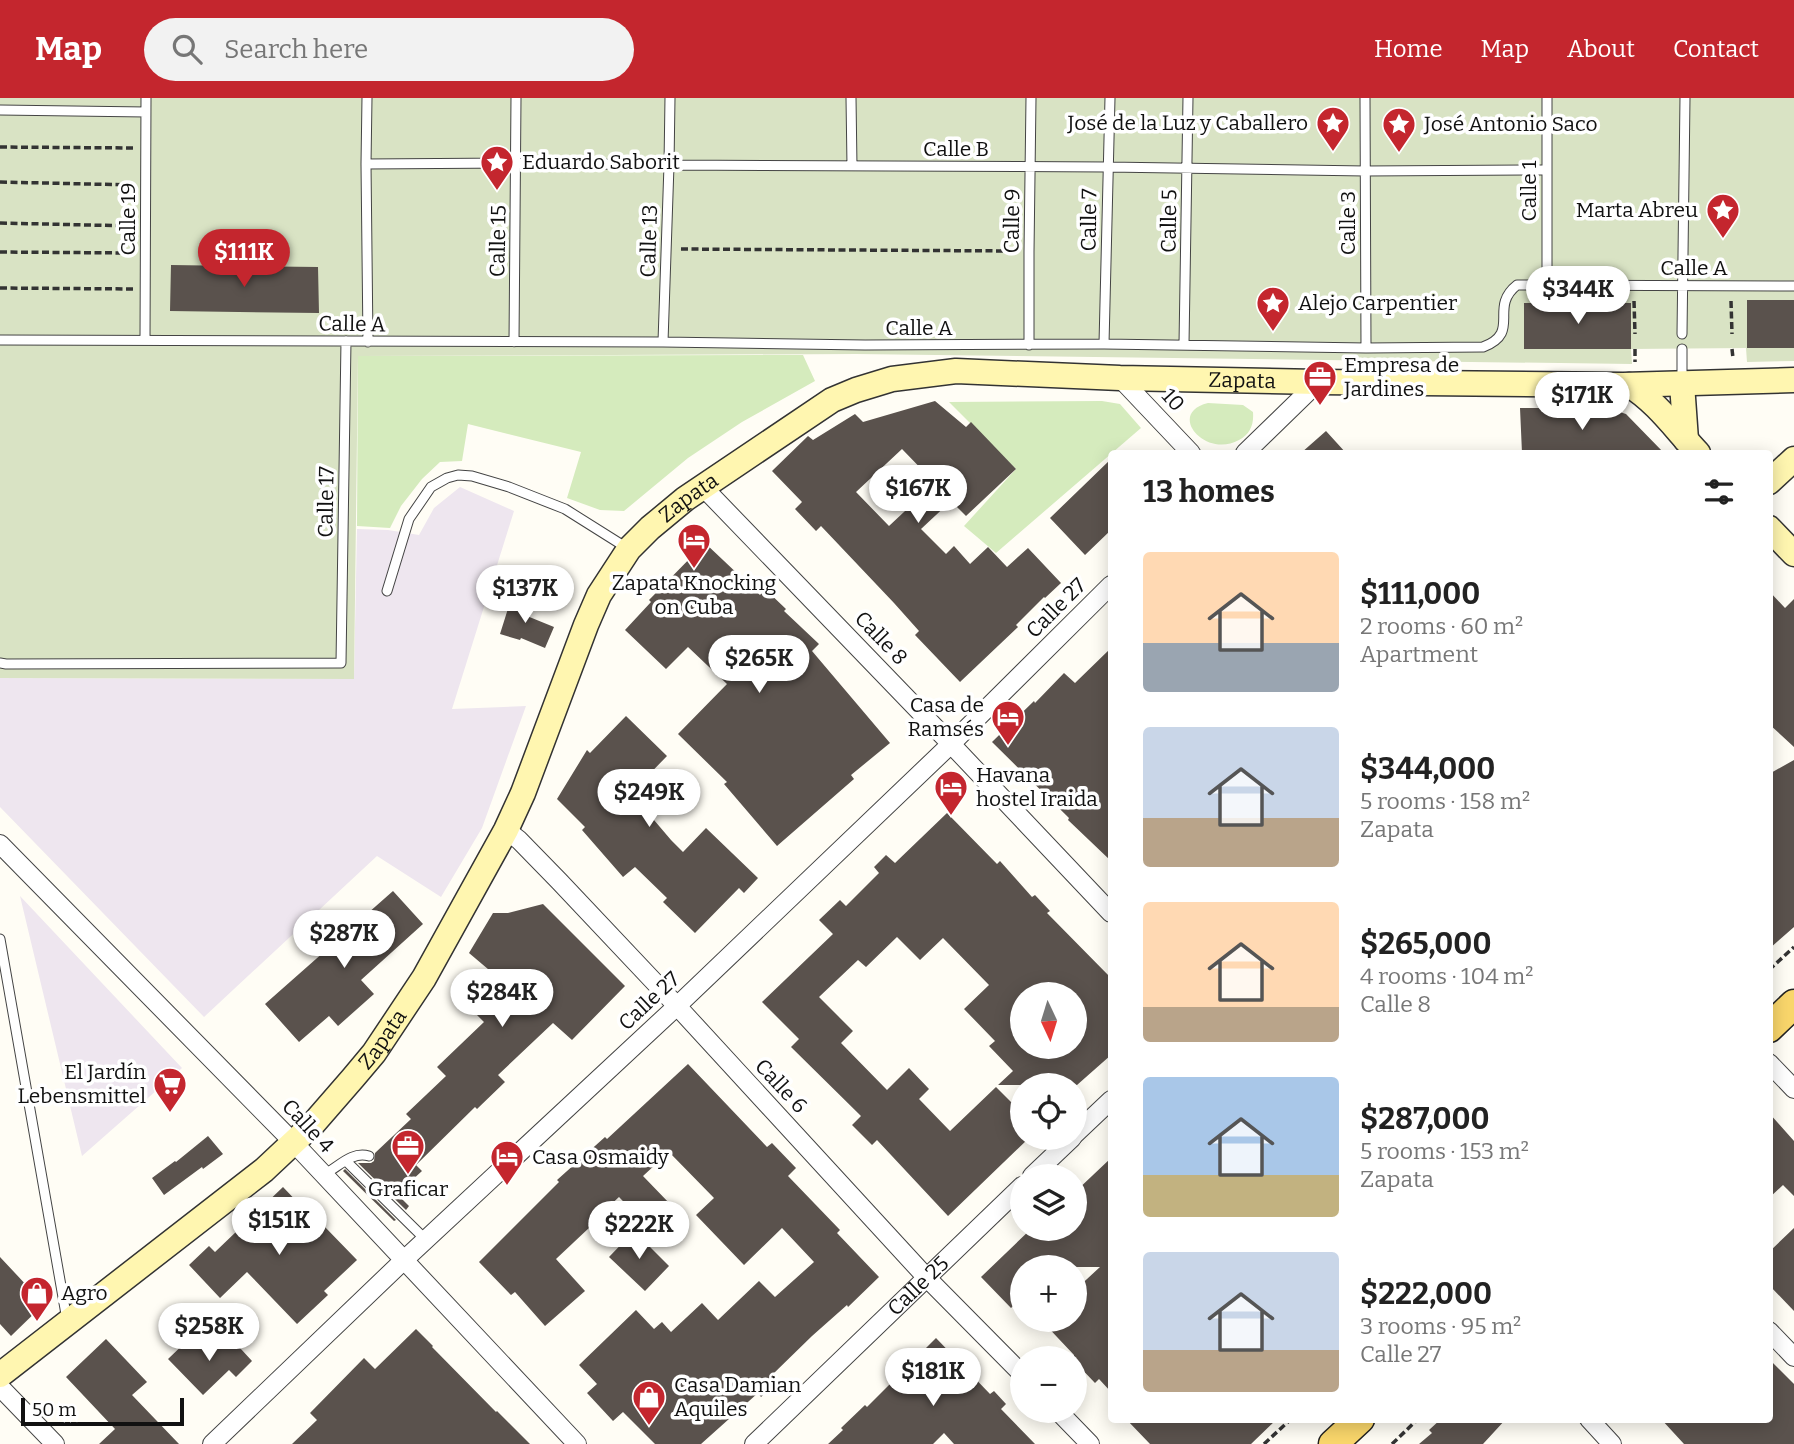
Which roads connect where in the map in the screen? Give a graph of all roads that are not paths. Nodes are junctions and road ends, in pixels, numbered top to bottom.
1 (146, 98) edge
2 (367, 98) edge
3 (516, 98) edge
4 (670, 98) edge
5 (851, 98) edge
6 (1031, 98) edge
7 (1110, 98) edge
8 (1188, 98) edge
9 (1366, 98) edge
10 (1547, 98) edge
11 (1685, 98) edge
12 (0, 110) edge
13 (146, 112) junction
14 (517, 163) junction
15 (366, 164) junction
16 (669, 165) junction
17 (852, 166) junction
18 (1030, 166) junction
19 (1108, 167) junction
20 (1188, 168) junction
21 (1546, 170) junction
22 (1365, 171) junction
23 (1547, 284) junction
24 (1683, 285) junction
25 (1794, 286) edge
26 (1682, 334) dead end
27 (0, 340) edge
28 (145, 340) junction
29 (346, 341) junction
30 (368, 342) junction
31 (514, 342) junction
32 (663, 342) junction
33 (1104, 344) junction
34 (1184, 344) junction
35 (1030, 345) junction
36 (1366, 348) junction
37 (1682, 349) dead end
38 (1121, 378) junction
39 (1794, 380) edge
40 (1318, 382) junction
41 (1682, 384) junction
42 (1629, 385) junction
43 (1692, 447) edge
44 (1188, 450) edge
45 (1248, 450) edge
46 (1794, 459) edge
47 (1773, 478) edge
48 (703, 487) junction
49 (1773, 532) edge
50 (629, 549) junction
51 (1794, 554) edge
52 (1108, 588) edge
53 (387, 591) dead end
54 (0, 663) edge
55 (951, 744) junction
56 (506, 830) junction
57 (0, 844) edge
58 (1108, 910) edge
59 (0, 939) edge
60 (1794, 1004) edge
61 (677, 1006) junction
62 (1773, 1024) edge
63 (1773, 1067) edge
64 (1794, 1089) edge
65 (1108, 1103) edge
66 (1087, 1123) edge
67 (294, 1143) junction
68 (1059, 1150) edge
69 (369, 1156) dead end
70 (346, 1161) junction
71 (1044, 1164) edge
72 (323, 1175) junction
73 (1010, 1198) edge
74 (426, 1240) junction
75 (404, 1260) junction
76 (927, 1278) junction
77 (68, 1323) junction
78 (1773, 1335) edge
79 (1794, 1357) edge
80 (1010, 1362) edge
81 (0, 1375) edge
82 (0, 1387) edge
83 (1070, 1423) edge
84 (1593, 1423) edge
85 (55, 1444) edge
86 (212, 1444) edge
87 (577, 1444) edge
88 (754, 1444) edge
89 (1090, 1444) edge
90 (1612, 1444) edge

1 - 13 lane, Calle 19
2 - 15 lane
3 - 14 lane, Calle 15
4 - 16 lane, Calle 13
5 - 17 lane
6 - 18 lane, Calle 9
7 - 19 lane, Calle 7
8 - 20 lane, Calle 5
9 - 22 lane, Calle 3
10 - 21 lane, Calle 1
11 - 24 lane
12 - 13 lane
13 - 28 lane, Calle 19
14 - 15 lane, Calle B
14 - 16 lane, Calle B
14 - 31 lane, Calle 15
15 - 30 lane
16 - 17 lane, Calle B
16 - 32 lane, Calle 13
17 - 18 lane, Calle B
18 - 19 lane, Calle B
18 - 35 lane, Calle 9
19 - 20 lane, Calle B
19 - 33 lane, Calle 7
20 - 22 lane, Calle B
20 - 34 lane, Calle 5
21 - 22 lane, Calle B
21 - 23 lane, Calle 1
22 - 36 lane, Calle 3
23 - 24 lane, Calle A
23 - 36 lane, Calle A
24 - 25 lane, Calle A
24 - 26 lane
27 - 28 lane, Calle A
28 - 29 lane, Calle A
29 - 30 lane, Calle A
29 - 54 lane, Calle 17
30 - 31 lane, Calle A
31 - 32 lane, Calle A
32 - 35 lane, Calle A
33 - 34 lane, Calle A
33 - 35 lane, Calle A
34 - 36 lane, Calle A
37 - 41 lane
38 - 40 main road, Zapata
38 - 44 street, 10
38 - 48 main road, Zapata
39 - 41 main road, Zapata
40 - 42 main road, Zapata
40 - 45 street
41 - 42 main road, Zapata
41 - 43 main road
42 - 43 main road
46 - 47 main road
48 - 50 main road, Zapata
48 - 55 street, Calle 8
49 - 51 main road
50 - 53 lane
50 - 56 main road, Zapata
52 - 55 street, Calle 27
55 - 58 street, Calle 8
55 - 61 street, Calle 27
56 - 61 street, Calle 6
56 - 67 main road, Zapata
57 - 67 street, Calle 4
59 - 77 lane
60 - 62 main road
61 - 74 street, Calle 27
61 - 76 street, Calle 6
63 - 64 street
65 - 66 street
67 - 72 street, Calle 4
67 - 77 main road, Zapata
68 - 71 street
69 - 70 lane
70 - 72 lane
70 - 74 lane
72 - 75 street, Calle 4
73 - 76 street, Calle 25
74 - 75 street, Calle 27
75 - 86 street, Calle 27
75 - 87 street, Calle 4
76 - 80 street, Calle 6
76 - 88 street, Calle 25
77 - 81 main road, Zapata
78 - 79 street
82 - 85 street
83 - 89 street
84 - 90 street

